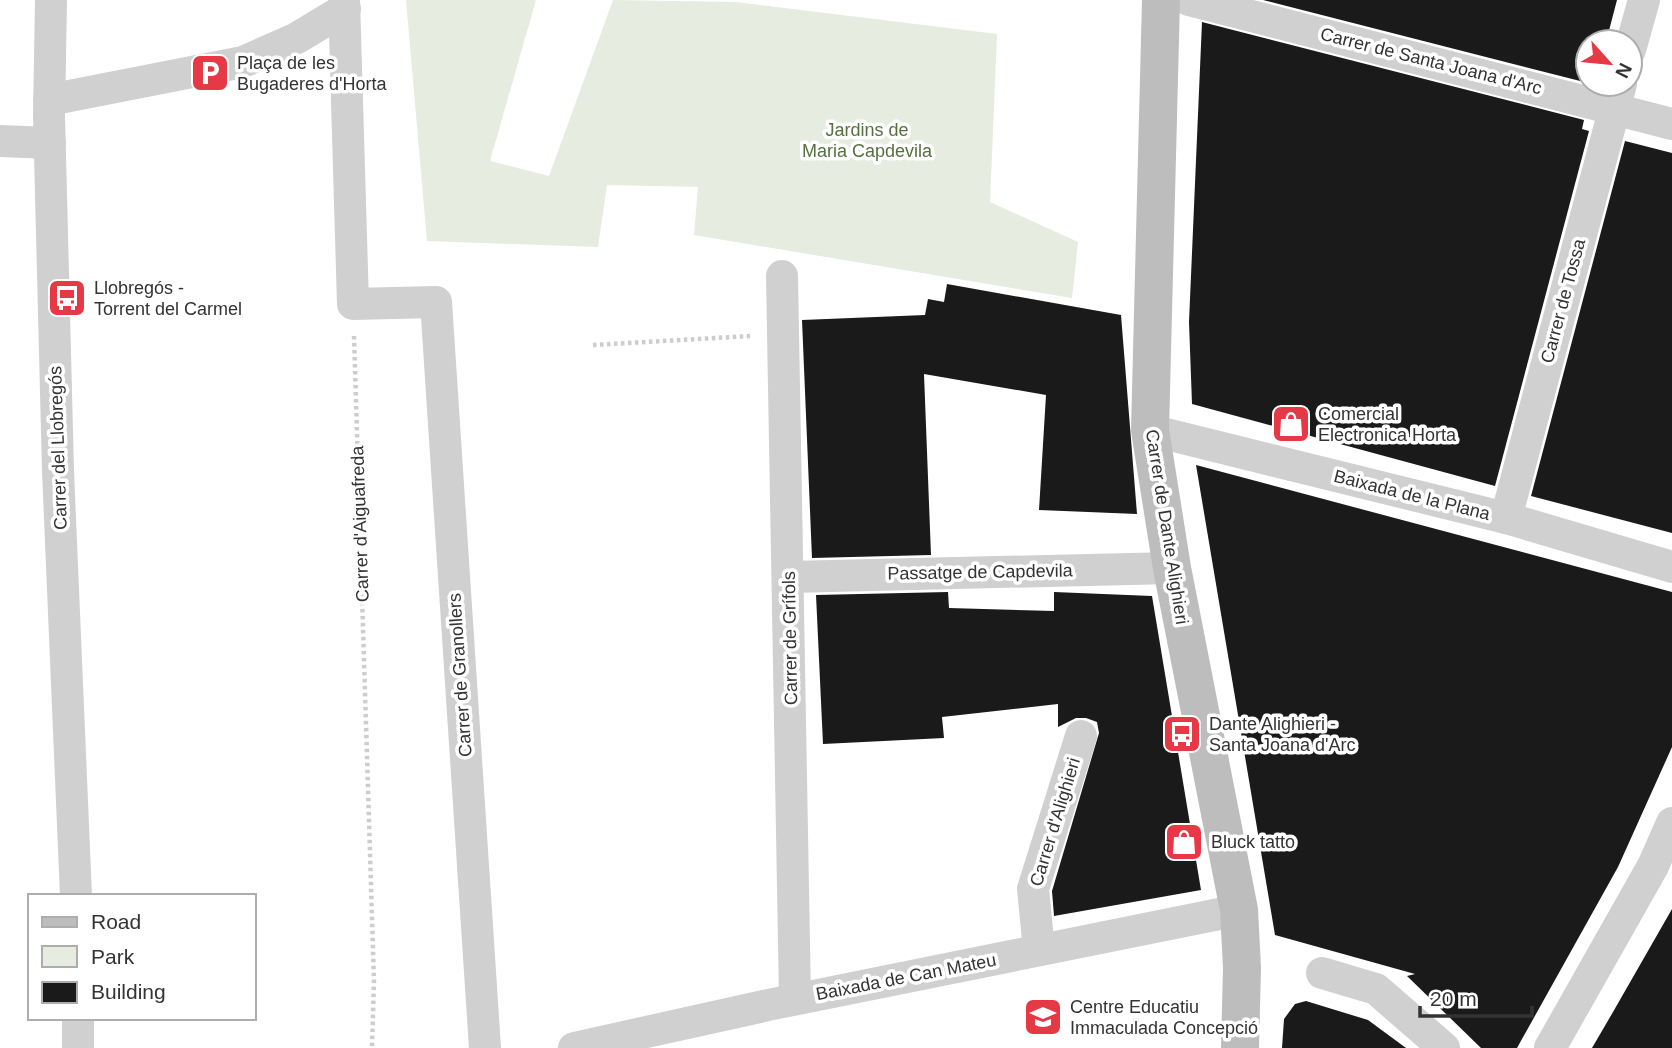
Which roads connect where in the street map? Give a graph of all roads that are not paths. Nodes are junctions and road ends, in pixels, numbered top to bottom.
1 (51, 0) edge
2 (1161, 0) edge
3 (1189, 0) edge
4 (1644, 0) edge
5 (345, 5) edge
6 (1636, 28) edge
7 (1574, 85) edge
8 (1617, 98) edge
9 (1624, 98) edge
10 (49, 100) junction
11 (1672, 124) edge
12 (0, 141) edge
13 (50, 143) junction
14 (782, 276) dead end
15 (1150, 430) junction
16 (1506, 518) junction
17 (1672, 567) edge
18 (1172, 568) junction
19 (789, 577) junction
20 (1081, 736) dead end
21 (1672, 823) edge
22 (1662, 871) edge
23 (76, 894) edge
24 (1238, 911) junction
25 (1039, 950) junction
26 (1322, 973) dead end
27 (796, 999) junction
28 (78, 1020) edge
29 (78, 1048) edge
30 (485, 1048) edge
31 (574, 1048) edge
32 (1240, 1048) edge
33 (1444, 1048) edge
34 (1550, 1048) edge

1 - 10 street, Carrer del Llobregós
2 - 15 street, Carrer de Dante Alighieri
3 - 7 street, Carrer de Santa Joana d'Arc
4 - 6 street
5 - 10 street
5 - 30 street, Carrer de Granollers
8 - 16 street, Carrer de Tossa
9 - 11 street, Carrer de Santa Joana d'Arc
10 - 13 street, Carrer del Llobregós
12 - 13 street
13 - 23 street, Carrer del Llobregós
14 - 19 street, Carrer de Grífols
15 - 16 street, Baixada de la Plana
15 - 18 street, Carrer de Dante Alighieri
16 - 17 street, Baixada de la Plana
18 - 19 street, Passatge de Capdevila
18 - 24 street, Carrer de Dante Alighieri
19 - 27 street, Carrer de Grífols
20 - 25 street, Carrer d'Alighieri
21 - 22 street
22 - 34 street
24 - 25 street, Baixada de Can Mateu
24 - 32 street, Carrer de Dante Alighieri
25 - 27 street, Baixada de Can Mateu
26 - 33 street
27 - 31 street, Baixada de Can Mateu
28 - 29 street

